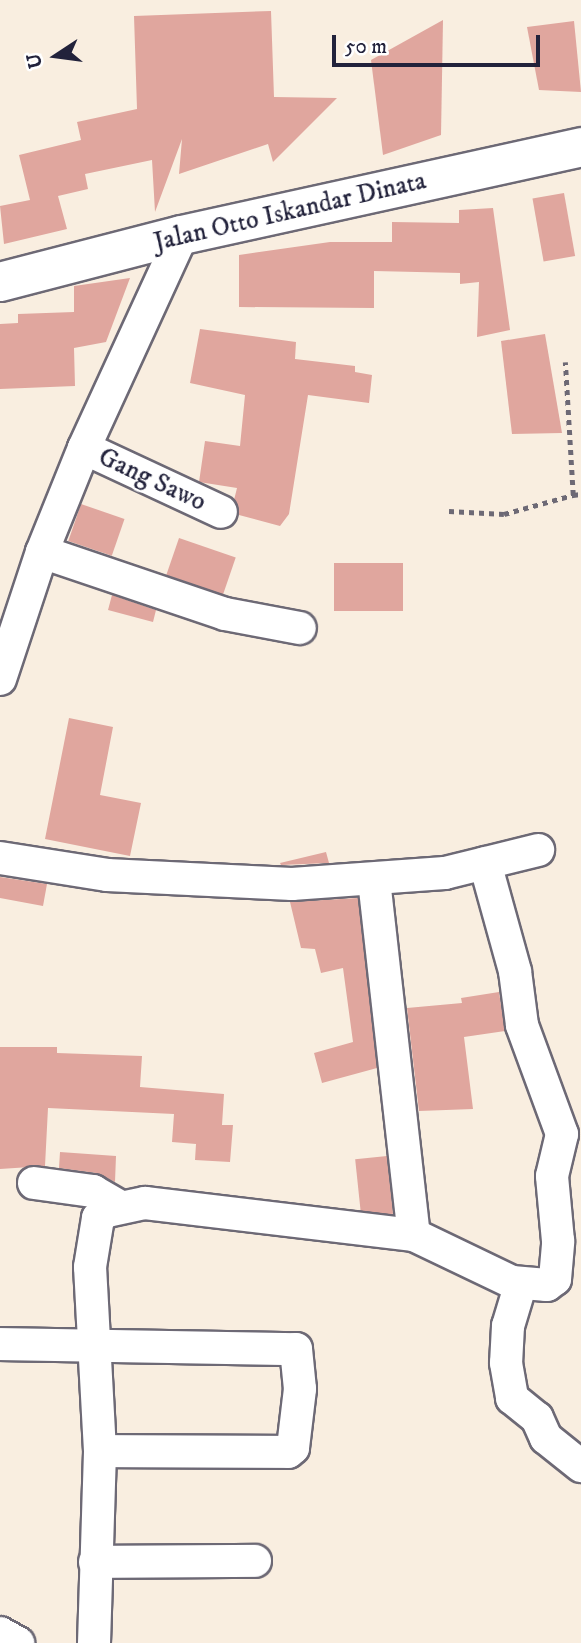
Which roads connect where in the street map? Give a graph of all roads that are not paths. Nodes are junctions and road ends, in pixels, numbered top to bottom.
1 (581, 147) edge
2 (182, 235) junction
3 (0, 282) edge
4 (84, 448) junction
5 (221, 512) dead end
6 (42, 552) junction
7 (300, 628) dead end
8 (0, 678) edge
9 (538, 850) dead end
10 (0, 858) edge
11 (485, 863) junction
12 (374, 880) junction
13 (34, 1183) dead end
14 (117, 1205) junction
15 (414, 1235) junction
16 (509, 1278) junction
17 (0, 1344) edge
18 (95, 1345) junction
19 (100, 1451) junction
20 (581, 1466) edge
21 (255, 1561) dead end
22 (95, 1562) junction
23 (0, 1633) edge
24 (18, 1643) edge
25 (94, 1643) edge

1 - 2 main road, Jalan Otto Iskandar Dinata
2 - 3 main road, Jalan Otto Iskandar Dinata
2 - 4 street
4 - 5 street, Gang Sawo
4 - 6 street
6 - 7 street
6 - 8 street
9 - 11 street
10 - 12 street
11 - 12 street
11 - 16 street
12 - 15 street
13 - 14 street
14 - 15 street
14 - 18 street
15 - 16 street
16 - 20 street
17 - 18 street
18 - 19 street
18 - 19 street
19 - 22 street
21 - 22 street
22 - 25 street
23 - 24 street

